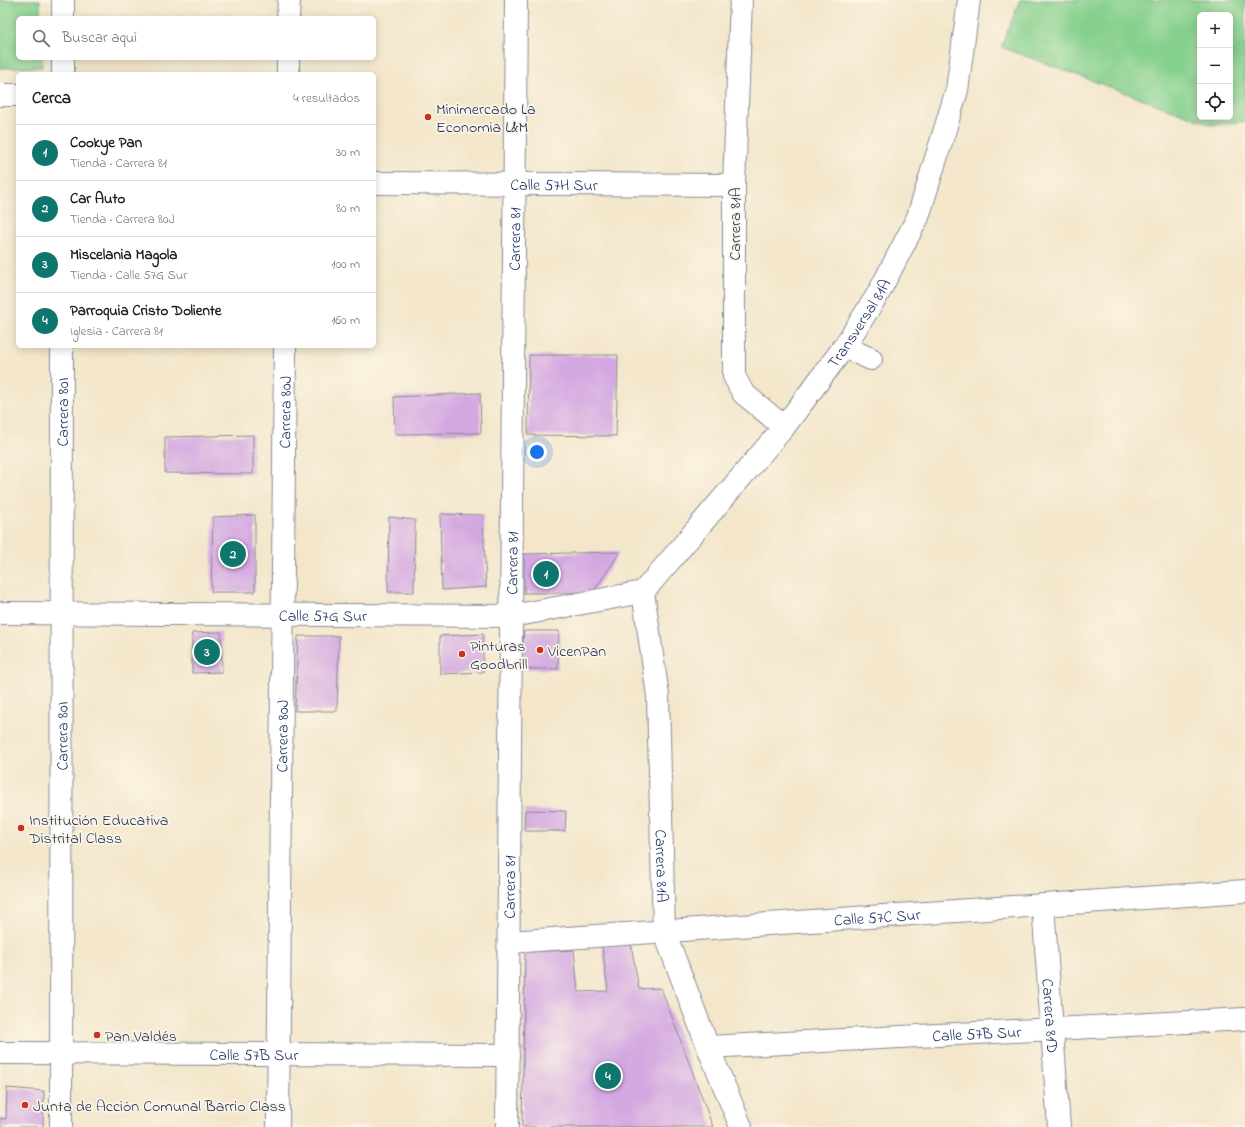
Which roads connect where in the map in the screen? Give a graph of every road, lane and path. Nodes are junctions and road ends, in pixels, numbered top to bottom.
1 (63, 0) edge
2 (289, 0) edge
3 (516, 0) edge
4 (742, 0) edge
5 (969, 0) edge
6 (63, 16) edge
7 (288, 16) edge
8 (63, 60) edge
9 (288, 60) edge
10 (63, 72) edge
11 (288, 72) edge
12 (0, 95) edge
13 (16, 95) edge
14 (376, 183) edge
15 (515, 184) junction
16 (734, 185) junction
17 (844, 346) junction
18 (62, 348) edge
19 (286, 348) edge
20 (872, 359) dead end
21 (784, 427) junction
22 (643, 592) junction
23 (0, 613) edge
24 (62, 613) junction
25 (283, 614) junction
26 (512, 616) junction
27 (1245, 891) edge
28 (1043, 905) junction
29 (664, 931) junction
30 (509, 942) junction
31 (1245, 1019) edge
32 (1052, 1029) junction
33 (708, 1047) junction
34 (0, 1054) edge
35 (61, 1054) junction
36 (279, 1055) junction
37 (508, 1055) junction
38 (61, 1127) edge
39 (278, 1127) edge
40 (507, 1127) edge
41 (741, 1127) edge
42 (1059, 1127) edge

1 - 6 street
2 - 7 street
3 - 15 street, Carrera 81
4 - 16 street, Carrera 81A
5 - 17 street, Transversal 81A
8 - 10 street
9 - 11 street
12 - 13 street
14 - 15 street, Calle 57H Sur
15 - 16 street, Calle 57H Sur
15 - 26 street, Carrera 81
16 - 21 street, Carrera 81A
17 - 20 street
17 - 21 street, Transversal 81A
18 - 24 street, Carrera 80I
19 - 25 street, Carrera 80J
21 - 22 street, Transversal 81A
22 - 26 street, Calle 57G Sur
22 - 29 street, Carrera 81A
23 - 24 street, Calle 57G Sur
24 - 25 street, Calle 57G Sur
24 - 35 street, Carrera 80I
25 - 26 street, Calle 57G Sur
25 - 36 street, Carrera 80J
26 - 30 street, Carrera 81
27 - 28 street, Calle 57C Sur
28 - 29 street, Calle 57C Sur
28 - 32 street, Carrera 81D
29 - 30 street, Calle 57C Sur
29 - 33 street, Carrera 81A
30 - 37 street, Carrera 81
31 - 32 street, Calle 57B Sur
32 - 33 street, Calle 57B Sur
32 - 42 street, Carrera 81D
33 - 41 street, Carrera 81A
34 - 35 street, Calle 57B Sur
35 - 36 street, Calle 57B Sur
35 - 38 street, Carrera 80I
36 - 37 street, Calle 57B Sur
36 - 39 street, Carrera 80J
37 - 40 street, Carrera 81

